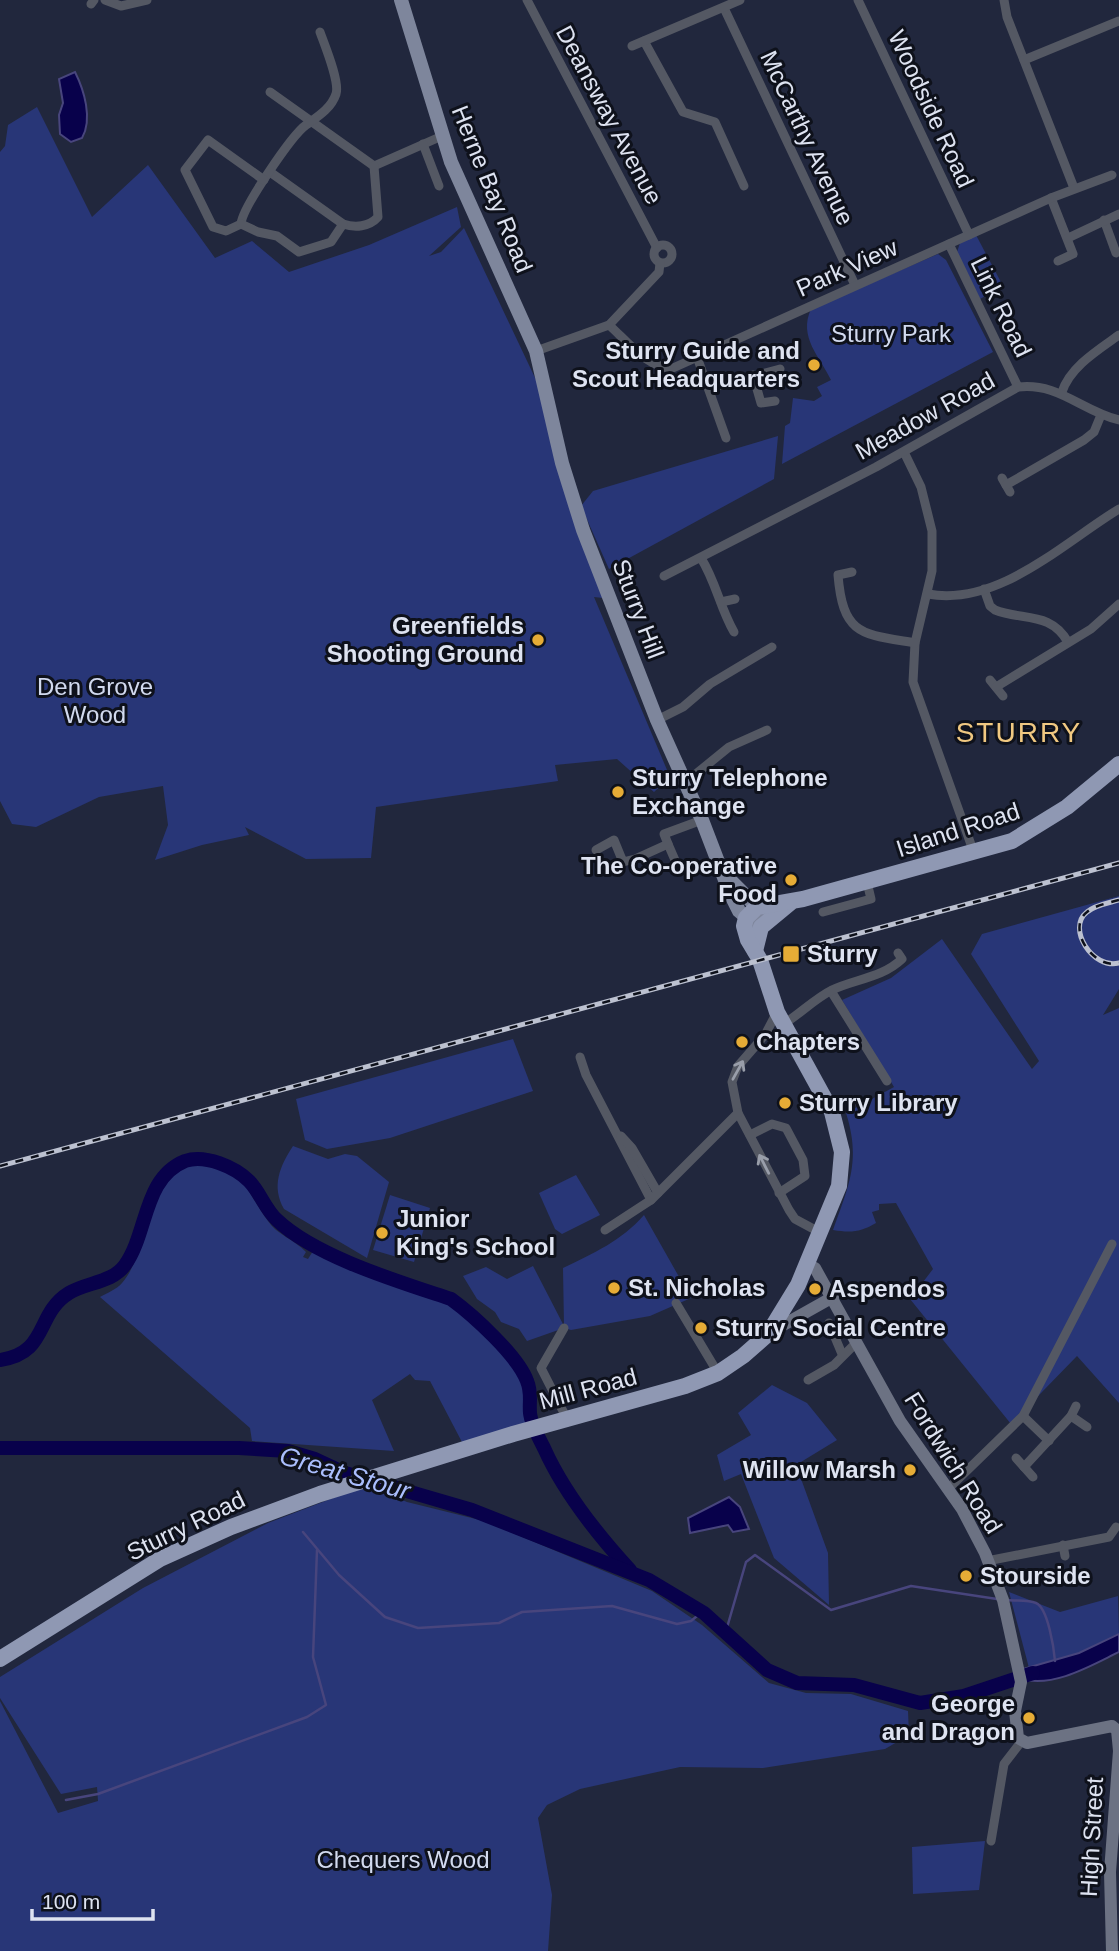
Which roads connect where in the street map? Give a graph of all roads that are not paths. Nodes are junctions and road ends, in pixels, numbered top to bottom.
1 (105, 0) edge
2 (147, 0) edge
3 (401, 0) edge
4 (527, 0) edge
5 (740, 0) edge
6 (859, 0) edge
7 (1004, 0) edge
8 (724, 8) junction
9 (1119, 21) edge
10 (320, 32) dead end
11 (644, 41) junction
12 (632, 46) dead end
13 (1024, 60) junction
14 (270, 92) dead end
15 (312, 122) junction
16 (1050, 132) junction
17 (442, 136) junction
18 (1039, 137) dead end
19 (423, 144) junction
20 (374, 166) junction
21 (1112, 174) dead end
22 (267, 176) junction
23 (439, 186) dead end
24 (744, 186) dead end
25 (1074, 188) junction
26 (1051, 198) junction
27 (1119, 214) edge
28 (1104, 220) junction
29 (241, 224) junction
30 (343, 224) junction
31 (969, 235) junction
32 (1068, 238) junction
33 (949, 244) junction
34 (657, 248) junction
35 (1116, 253) dead end
36 (1058, 261) dead end
37 (660, 262) junction
38 (855, 285) junction
39 (609, 325) junction
40 (1119, 335) edge
41 (536, 351) junction
42 (697, 357) junction
43 (780, 369) dead end
44 (753, 375) junction
45 (1018, 387) junction
46 (710, 388) junction
47 (1062, 392) junction
48 (775, 401) dead end
49 (1101, 415) junction
50 (1119, 420) edge
51 (726, 438) dead end
52 (904, 452) junction
53 (1006, 485) dead end
54 (787, 501) dead end
55 (1119, 509) edge
56 (791, 511) junction
57 (701, 558) junction
58 (852, 572) dead end
59 (664, 576) dead end
60 (984, 589) junction
61 (928, 594) junction
62 (735, 599) dead end
63 (721, 602) junction
64 (1119, 604) edge
65 (734, 632) dead end
66 (1068, 642) junction
67 (915, 643) junction
68 (772, 647) dead end
69 (1003, 696) dead end
70 (657, 720) junction
71 (767, 730) dead end
72 (1119, 764) edge
73 (686, 782) junction
74 (702, 820) junction
75 (660, 825) dead end
76 (666, 839) junction
77 (596, 850) dead end
78 (974, 853) junction
79 (678, 867) dead end
80 (867, 882) junction
81 (792, 901) junction
82 (823, 912) dead end
83 (751, 913) junction
84 (762, 925) junction
85 (755, 951) junction
86 (898, 953) dead end
87 (831, 991) junction
88 (780, 1018) junction
89 (580, 1057) dead end
90 (887, 1081) dead end
91 (738, 1113) junction
92 (750, 1135) junction
93 (779, 1193) junction
94 (654, 1196) junction
95 (606, 1230) dead end
96 (821, 1233) junction
97 (1112, 1244) dead end
98 (807, 1264) junction
99 (832, 1297) junction
100 (676, 1303) dead end
101 (829, 1323) dead end
102 (564, 1328) dead end
103 (768, 1334) junction
104 (856, 1343) junction
105 (842, 1354) junction
106 (718, 1373) junction
107 (808, 1380) dead end
108 (1076, 1406) dead end
109 (1023, 1416) junction
110 (1071, 1416) junction
111 (561, 1419) junction
112 (1087, 1427) dead end
113 (1049, 1441) junction
114 (1016, 1458) dead end
115 (408, 1467) joint
116 (1024, 1467) junction
117 (1033, 1477) dead end
118 (948, 1489) junction
119 (1116, 1527) dead end
120 (1063, 1545) junction
121 (1065, 1556) dead end
122 (987, 1561) junction
123 (0, 1659) edge
124 (1117, 1726) edge
125 (1021, 1742) junction
126 (1116, 1833) edge
127 (991, 1841) dead end
128 (1112, 1951) edge

1 - 2 street
3 - 17 main road, Herne Bay Road
4 - 34 street, Deansway Avenue
5 - 8 street
6 - 31 street, Woodside Road
7 - 13 street
8 - 11 street
8 - 38 street, McCarthy Avenue
9 - 13 street
10 - 15 street
11 - 12 street
11 - 24 street
13 - 16 street
14 - 15 street
15 - 20 street
15 - 22 street
16 - 18 street
16 - 25 street
17 - 19 street
17 - 41 main road, Herne Bay Road
19 - 20 street
19 - 23 street
20 - 30 street
21 - 25 street, Park View
22 - 29 street
22 - 29 street
22 - 30 street
25 - 26 street, Park View
26 - 31 street, Park View
26 - 32 street
27 - 28 street
28 - 32 street
28 - 35 street
29 - 30 street
31 - 33 street, Park View
32 - 36 street
33 - 38 street, Park View
33 - 45 street, Link Road
34 - 37 street, Deansway Avenue
34 - 37 street, Deansway Avenue
37 - 39 street
38 - 42 street, Park View
39 - 41 street
39 - 42 street, Park View
40 - 47 street
41 - 70 main road, Sturry Hill
42 - 46 street
43 - 44 street
44 - 46 street
44 - 48 street
45 - 47 street, Meadow Road
45 - 52 street, Meadow Road
46 - 51 street
47 - 49 street, Meadow Road
49 - 50 street, Meadow Road
49 - 53 street
52 - 56 street, Meadow Road
52 - 61 street
54 - 56 street
55 - 60 street
56 - 57 street, Meadow Road
57 - 59 street, Meadow Road
57 - 63 street
58 - 67 street
60 - 61 street
60 - 66 street
61 - 67 street
62 - 63 street
63 - 65 street
64 - 66 street
66 - 69 street
67 - 78 street
68 - 70 street
70 - 73 main road, Sturry Hill
71 - 73 street
72 - 78 highway, Island Road
73 - 74 main road, Sturry Hill
74 - 76 street
74 - 83 main road, Sturry Hill
75 - 76 street
76 - 77 street
76 - 79 street
78 - 80 highway, Island Road
80 - 81 highway, Island Road
80 - 82 street
81 - 83 highway, Island Road
81 - 84 highway, Island Road
83 - 84 main road, Sturry Hill
83 - 85 highway, Mill Road
84 - 85 highway
85 - 88 highway, Mill Road
86 - 87 street
87 - 88 street
87 - 90 street
91 -> 88 street
88 - 96 highway, Mill Road
89 - 94 street
91 - 92 street
91 - 94 street
93 -> 92 street
92 - 93 street
93 - 96 street
94 - 95 street
96 - 98 highway, Mill Road
97 - 109 street
98 - 99 street, Fordwich Road
98 - 103 highway, Mill Road
99 - 103 street
99 - 104 street, Fordwich Road
100 - 106 street
101 - 105 street
102 - 111 street
103 - 106 highway, Mill Road
104 - 105 street
104 - 118 street, Fordwich Road
105 - 107 street
106 - 111 highway, Mill Road
108 - 110 street
109 - 113 street
109 - 118 street
110 - 112 street
110 - 113 street
111 - 115 highway, Mill Road
113 - 116 street
114 - 116 street
115 - 123 highway, Sturry Road
116 - 117 street
118 - 122 street, Fordwich Road
119 - 120 street
120 - 121 street
120 - 122 street
122 - 125 street, Fordwich Road
124 - 125 street
124 - 126 street, High Street
125 - 127 street
126 - 128 street, High Street

